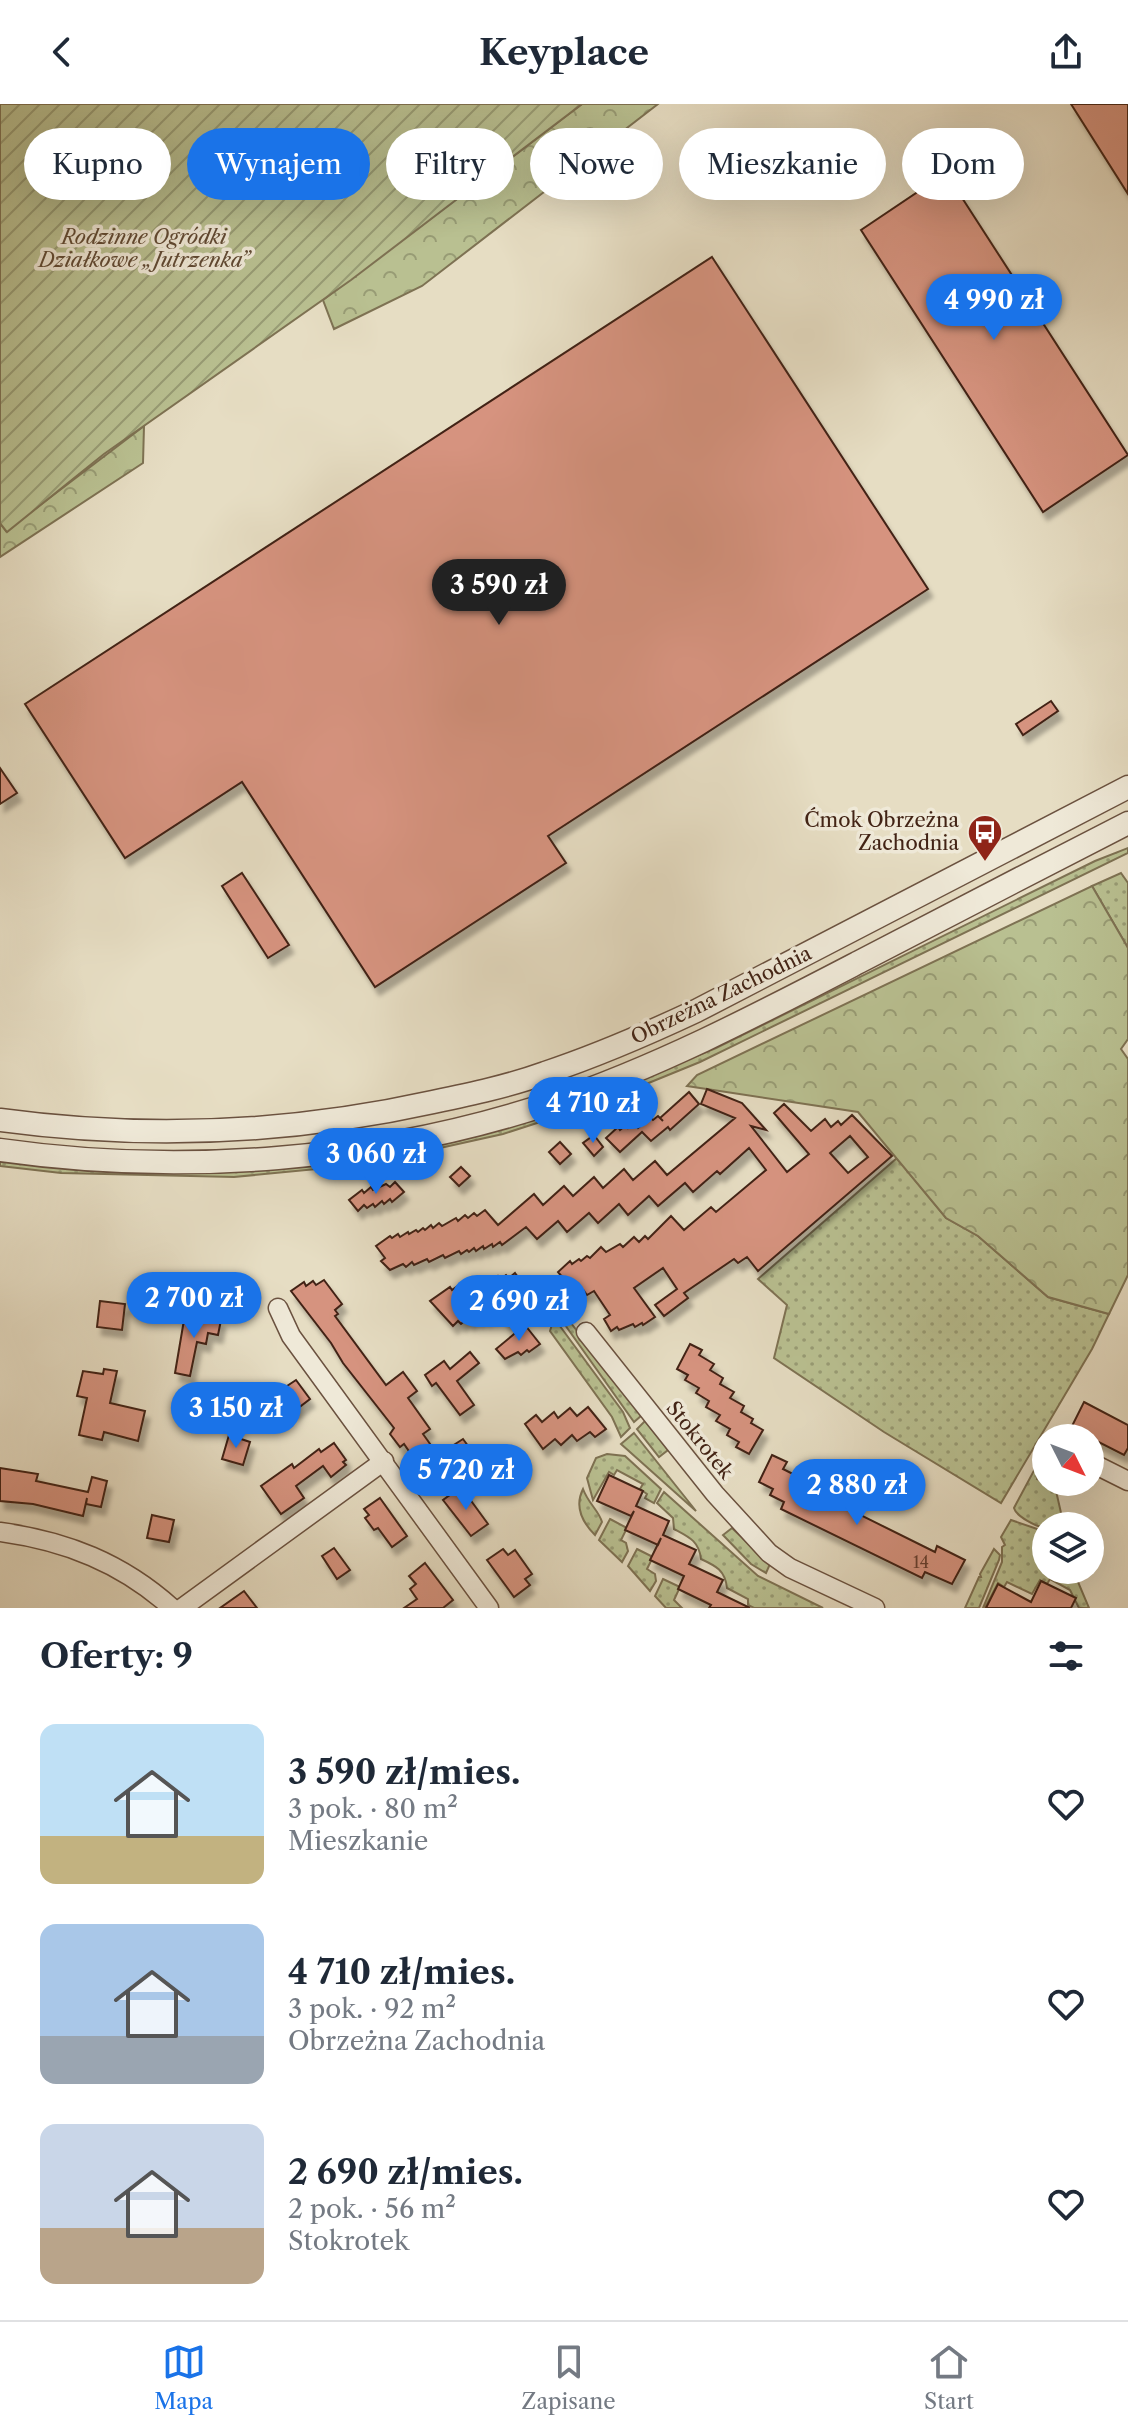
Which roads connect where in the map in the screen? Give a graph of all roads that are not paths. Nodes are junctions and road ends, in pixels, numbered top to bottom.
1 (1128, 787) edge
2 (1128, 823) edge
3 (0, 1120) edge
4 (0, 1150) edge
5 (278, 1308) dead end
6 (586, 1332) dead end
7 (384, 1461) junction
8 (1104, 1469) edge
9 (1128, 1481) edge
10 (0, 1532) edge
11 (172, 1608) edge
12 (182, 1608) edge
13 (489, 1608) edge
14 (875, 1608) edge

1 - 3 street, Obrzeżna Zachodnia
2 - 4 street, Obrzeżna Zachodnia
5 - 7 street
6 - 14 street, Stokrotek
7 - 12 street
7 - 13 street
8 - 9 street
10 - 11 street

